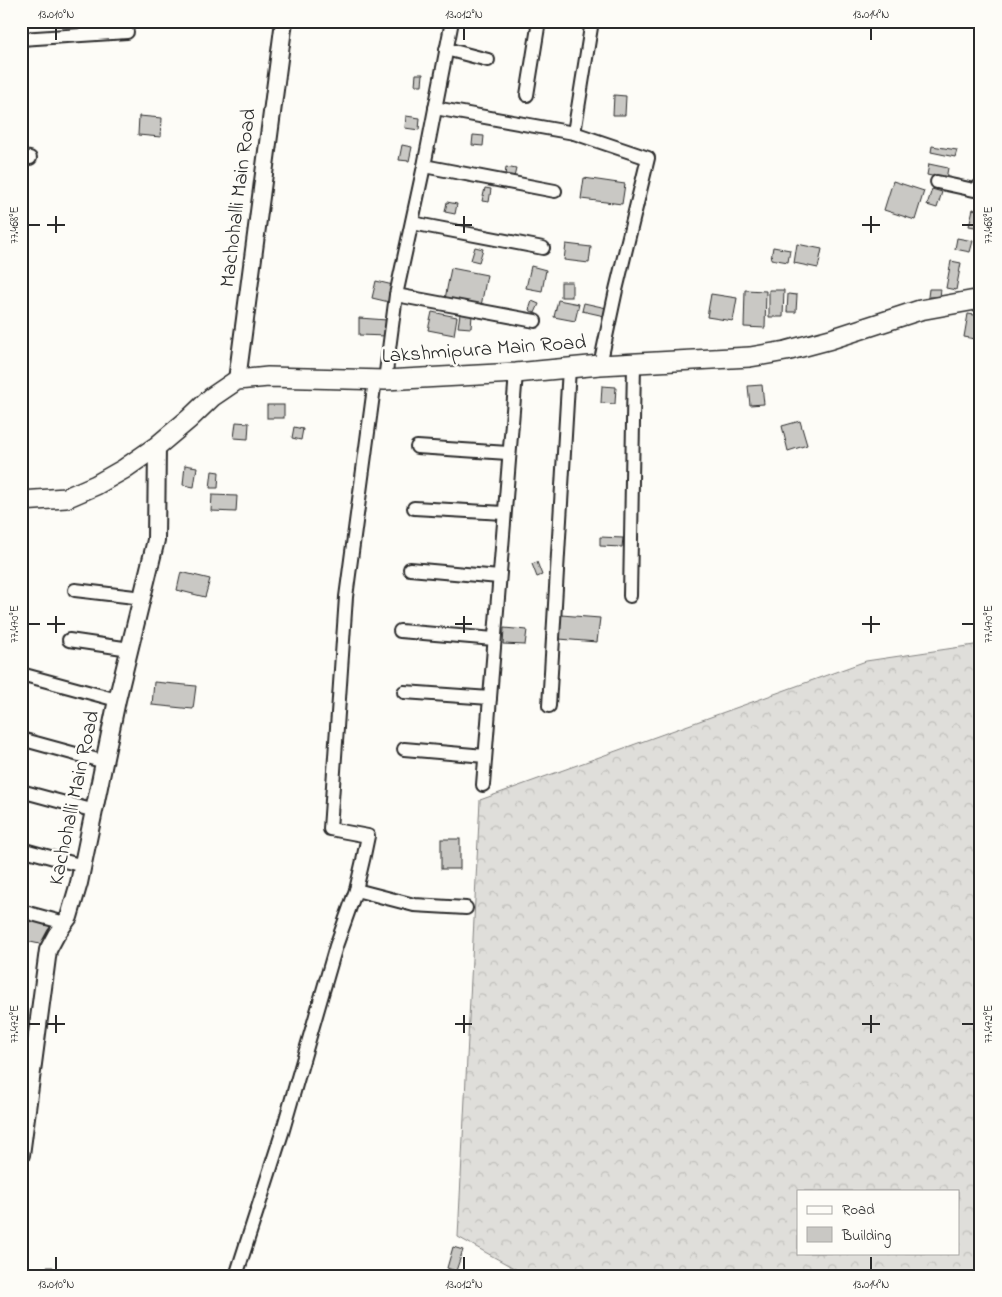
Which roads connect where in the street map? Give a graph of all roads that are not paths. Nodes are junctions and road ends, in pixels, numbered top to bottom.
1 (284, 21) edge
2 (452, 21) edge
3 (539, 21) edge
4 (592, 21) edge
5 (127, 32) dead end
6 (21, 40) edge
7 (446, 50) junction
8 (488, 60) dead end
9 (526, 95) dead end
10 (435, 108) junction
11 (574, 133) junction
12 (424, 166) junction
13 (937, 182) dead end
14 (981, 185) edge
15 (555, 191) dead end
16 (412, 223) junction
17 (544, 248) dead end
18 (396, 295) junction
19 (981, 300) edge
20 (535, 321) dead end
21 (634, 364) junction
22 (600, 365) junction
23 (569, 368) junction
24 (516, 373) junction
25 (237, 380) junction
26 (380, 380) junction
27 (157, 446) junction
28 (417, 447) dead end
29 (508, 453) junction
30 (21, 501) edge
31 (414, 508) dead end
32 (504, 513) junction
33 (410, 569) dead end
34 (499, 577) junction
35 (76, 590) dead end
36 (630, 596) dead end
37 (143, 598) junction
38 (400, 631) dead end
39 (494, 639) junction
40 (69, 640) dead end
41 (130, 649) junction
42 (21, 674) edge
43 (404, 692) dead end
44 (490, 698) junction
45 (118, 700) junction
46 (549, 706) dead end
47 (21, 739) edge
48 (404, 749) dead end
49 (485, 756) junction
50 (105, 762) junction
51 (483, 785) dead end
52 (21, 791) edge
53 (95, 811) junction
54 (21, 849) edge
55 (83, 866) junction
56 (356, 890) junction
57 (466, 908) dead end
58 (21, 911) edge
59 (65, 923) junction
60 (26, 1081) edge
61 (21, 1154) edge
62 (236, 1276) edge

1 - 25 street, Machohalli Main Road
2 - 7 street
3 - 9 street
4 - 11 street
5 - 6 street
7 - 8 street
7 - 10 street
10 - 11 street
10 - 12 street
11 - 22 street
12 - 15 street
12 - 16 street
13 - 14 street
16 - 17 street
16 - 18 street
18 - 20 street
18 - 26 street
19 - 21 main road, Lakshmipura Main Road
21 - 22 main road, Lakshmipura Main Road
21 - 36 street
22 - 23 main road, Lakshmipura Main Road
23 - 24 main road, Lakshmipura Main Road
23 - 46 street
24 - 26 main road, Lakshmipura Main Road
24 - 29 street
25 - 26 main road, Lakshmipura Main Road
25 - 27 main road, Lakshmipura Main Road
26 - 56 street
27 - 30 main road, Lakshmipura Main Road
27 - 37 street, Kachohalli Main Road
28 - 29 street
29 - 32 street
31 - 32 street
32 - 34 street
33 - 34 street
34 - 39 street
35 - 37 street
37 - 41 street, Kachohalli Main Road
38 - 39 street
39 - 44 street
40 - 41 street
41 - 45 street, Kachohalli Main Road
42 - 45 street
43 - 44 street
44 - 49 street
45 - 50 street, Kachohalli Main Road
47 - 50 street
48 - 49 street
49 - 51 street
50 - 53 street, Kachohalli Main Road
52 - 53 street
53 - 55 street, Kachohalli Main Road
54 - 55 street
55 - 59 street, Kachohalli Main Road
56 - 57 street
56 - 62 street
58 - 59 street
59 - 60 street, Kachohalli Main Road
60 - 61 street, Kachohalli Main Road

